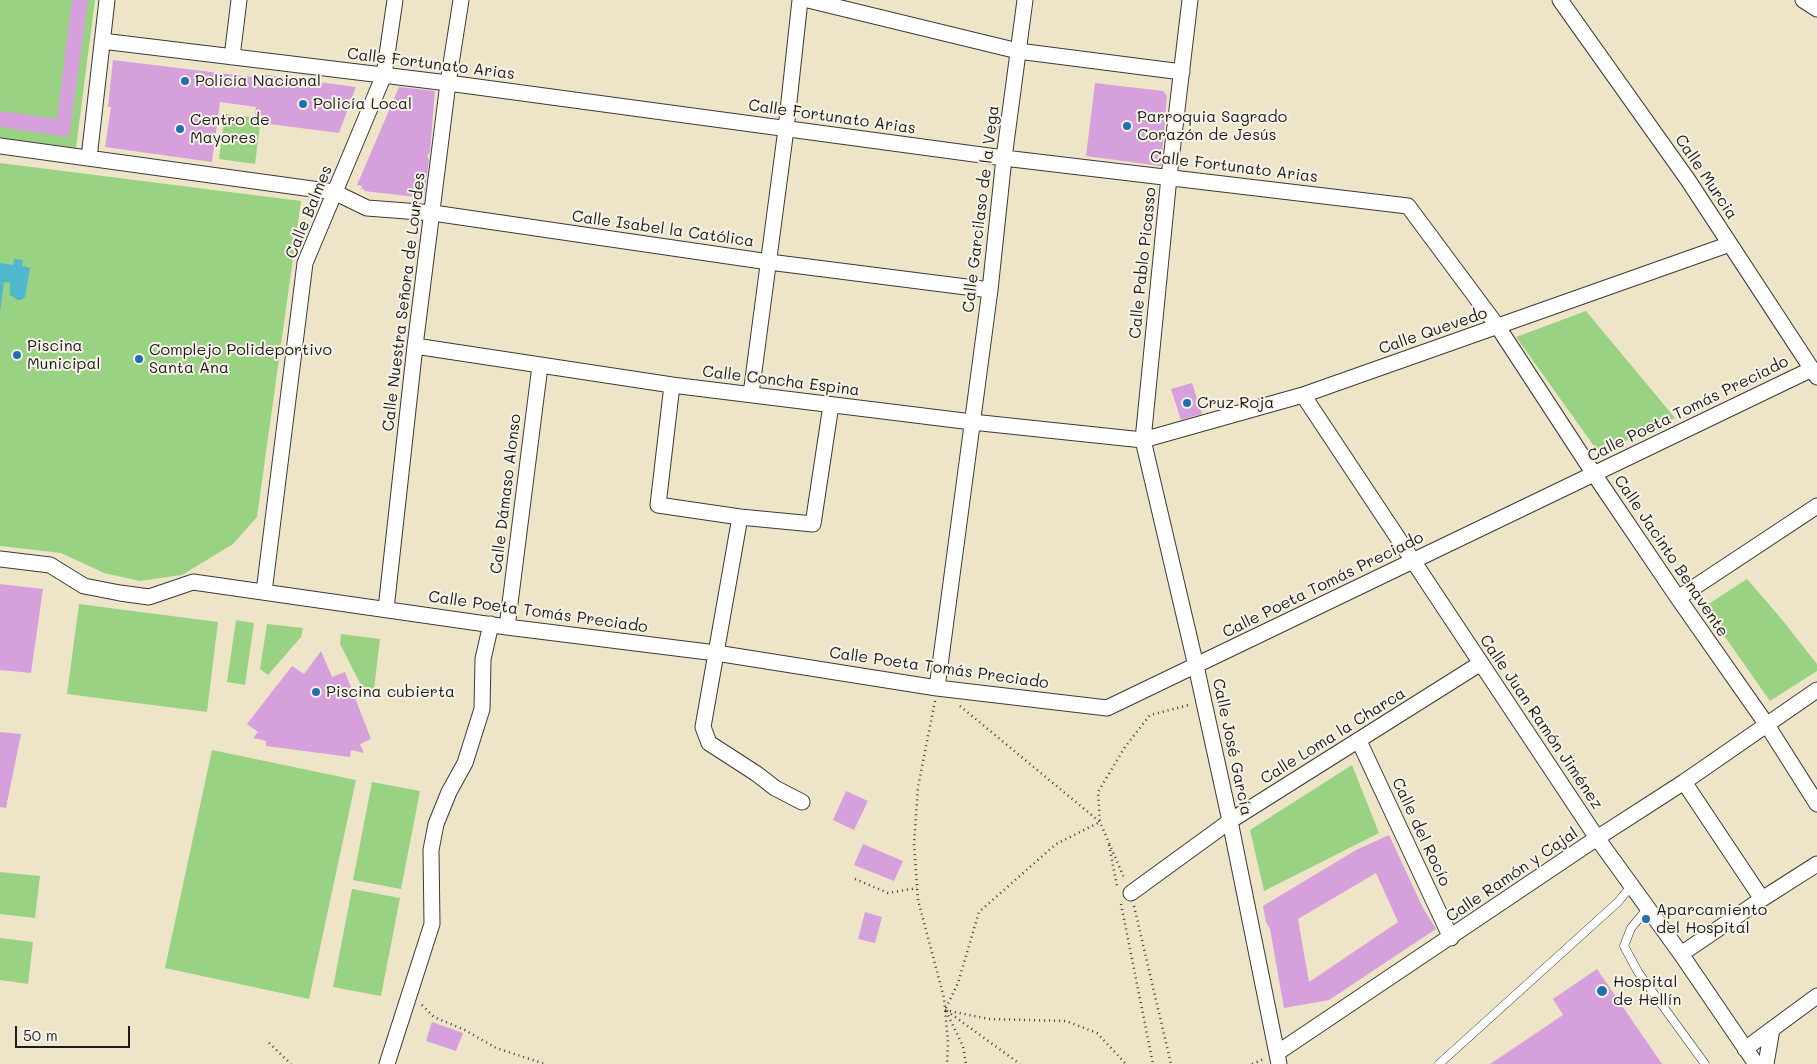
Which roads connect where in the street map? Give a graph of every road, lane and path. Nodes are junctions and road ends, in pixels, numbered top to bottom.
1 (106, 0) edge
2 (239, 0) edge
3 (395, 0) edge
4 (461, 0) edge
5 (800, 0) edge
6 (808, 0) edge
7 (1025, 0) edge
8 (1190, 0) edge
9 (1560, 0) edge
10 (1803, 0) edge
11 (1817, 9) edge
12 (102, 41) junction
13 (1018, 51) junction
14 (232, 57) junction
15 (1182, 72) junction
16 (384, 76) junction
17 (448, 83) junction
18 (786, 129) junction
19 (0, 146) edge
20 (89, 158) junction
21 (1004, 158) junction
22 (1169, 177) junction
23 (334, 192) junction
24 (433, 213) junction
25 (1730, 244) junction
26 (769, 262) junction
27 (990, 290) junction
28 (1498, 327) junction
29 (415, 346) junction
30 (540, 366) junction
31 (1814, 373) edge
32 (672, 385) junction
33 (751, 394) junction
34 (1304, 395) junction
35 (831, 405) junction
36 (972, 422) junction
37 (1144, 440) junction
38 (1594, 474) junction
39 (1817, 506) edge
40 (740, 517) junction
41 (0, 559) edge
42 (1414, 560) junction
43 (264, 592) junction
44 (1678, 598) junction
45 (386, 609) junction
46 (491, 624) junction
47 (507, 627) junction
48 (716, 653) junction
49 (1481, 663) junction
50 (1196, 666) junction
51 (937, 688) junction
52 (1817, 690) edge
53 (1204, 701) junction
54 (960, 706) dead end
55 (1767, 725) junction
56 (1359, 740) junction
57 (1684, 782) junction
58 (802, 802) dead end
59 (1817, 804) edge
60 (1230, 821) junction
61 (1100, 822) junction
62 (1597, 838) junction
63 (1108, 840) junction
64 (1817, 864) edge
65 (855, 880) dead end
66 (1632, 885) junction
67 (917, 888) junction
68 (1122, 892) junction
69 (1762, 899) junction
70 (1648, 908) junction
71 (1451, 938) junction
72 (1681, 954) junction
73 (1817, 996) edge
74 (406, 1004) junction
75 (945, 1010) junction
76 (1772, 1029) junction
77 (269, 1044) dead end
78 (1745, 1049) junction
79 (1278, 1059) edge
80 (291, 1064) edge
81 (387, 1064) edge
82 (545, 1064) edge
83 (947, 1064) edge
84 (966, 1064) edge
85 (1020, 1064) edge
86 (1126, 1064) edge
87 (1153, 1064) edge
88 (1171, 1064) edge
89 (1440, 1064) edge
90 (1705, 1064) edge
91 (1756, 1064) edge
92 (1766, 1064) edge

1 - 12 street
2 - 14 street
3 - 16 street, Calle Balmes
4 - 17 street, Calle Nuestra Señora de Lourdes
5 - 18 street
6 - 13 street
7 - 13 street, Calle Garcilaso de la Vega
8 - 15 street, Calle Pablo Picasso
9 - 25 street, Calle Murcia
10 - 11 street
12 - 14 street, Calle Fortunato Arias
12 - 20 street
13 - 15 street
13 - 21 street, Calle Garcilaso de la Vega
14 - 16 street, Calle Fortunato Arias
15 - 22 street, Calle Pablo Picasso
16 - 17 street, Calle Fortunato Arias
16 - 23 street, Calle Balmes
17 - 18 street, Calle Fortunato Arias
17 - 24 street, Calle Nuestra Señora de Lourdes
18 - 21 street, Calle Fortunato Arias
18 - 26 street
19 - 20 street, Calle Isabel la Católica
20 - 23 street, Calle Isabel la Católica
21 - 22 street, Calle Fortunato Arias
21 - 27 street, Calle Garcilaso de la Vega
22 - 28 street, Calle Fortunato Arias
22 - 37 street, Calle Pablo Picasso
23 - 24 street, Calle Isabel la Católica
23 - 43 street, Calle Balmes
24 - 26 street, Calle Isabel la Católica
24 - 29 street, Calle Nuestra Señora de Lourdes
25 - 28 street, Calle Quevedo
25 - 31 street, Calle Murcia
26 - 27 street, Calle Isabel la Católica
26 - 33 street
27 - 36 street, Calle Garcilaso de la Vega
28 - 34 street, Calle Quevedo
28 - 38 street, Calle Jacinto Benavente
29 - 30 street, Calle Concha Espina
29 - 45 street, Calle Nuestra Señora de Lourdes
30 - 32 street, Calle Concha Espina
30 - 47 street, Calle Dámaso Alonso
31 - 38 street, Calle Poeta Tomás Preciado
32 - 33 street, Calle Concha Espina
32 - 40 street
33 - 35 street, Calle Concha Espina
34 - 37 street, Calle Quevedo
34 - 42 street, Calle Juan Ramón Jiménez
35 - 36 street, Calle Concha Espina
35 - 40 street
36 - 37 street, Calle Concha Espina
36 - 51 street, Calle Garcilaso de la Vega
37 - 50 street, Calle José García
38 - 42 street, Calle Poeta Tomás Preciado
38 - 44 street, Calle Jacinto Benavente
39 - 44 street
40 - 48 street
41 - 43 street, Calle Poeta Tomás Preciado
42 - 49 street, Calle Juan Ramón Jiménez
42 - 50 street, Calle Poeta Tomás Preciado
43 - 45 street, Calle Poeta Tomás Preciado
44 - 55 street, Calle Jacinto Benavente
45 - 46 street, Calle Poeta Tomás Preciado
46 - 47 street, Calle Poeta Tomás Preciado
46 - 74 street
47 - 48 street, Calle Poeta Tomás Preciado
48 - 51 street, Calle Poeta Tomás Preciado
48 - 58 street
49 - 56 street, Calle Loma la Charca
49 - 62 street, Calle Juan Ramón Jiménez
50 - 51 street, Calle Poeta Tomás Preciado
50 - 53 street, Calle José García
51 - 67 path
52 - 55 street, Calle Ramón y Cajal
53 - 60 street, Calle José García
53 - 61 path
54 - 61 path
55 - 57 street, Calle Ramón y Cajal
55 - 59 street, Calle Jacinto Benavente
56 - 60 street, Calle Loma la Charca
56 - 71 street, Calle del Rocío
57 - 62 street, Calle Ramón y Cajal
57 - 69 street
60 - 68 street, Calle Loma la Charca
60 - 79 street, Calle José García
61 - 63 path
61 - 75 path
62 - 66 street, Calle Juan Ramón Jiménez
62 - 71 street, Calle Ramón y Cajal
63 - 68 path
63 - 68 path
64 - 69 street
65 - 67 path
66 - 70 street, Calle Juan Ramón Jiménez
66 - 89 lane
67 - 75 path
68 - 87 path
68 - 88 path
69 - 72 street
70 - 72 street, Calle Juan Ramón Jiménez
70 - 90 lane
71 - 79 street, Calle Ramón y Cajal
72 - 78 street, Calle Juan Ramón Jiménez
73 - 76 street
74 - 81 street
74 - 82 path
75 - 83 path
75 - 84 path
75 - 85 path
75 - 86 path
76 - 78 street
76 - 92 street
77 - 80 path
78 - 91 street, Calle Juan Ramón Jiménez

